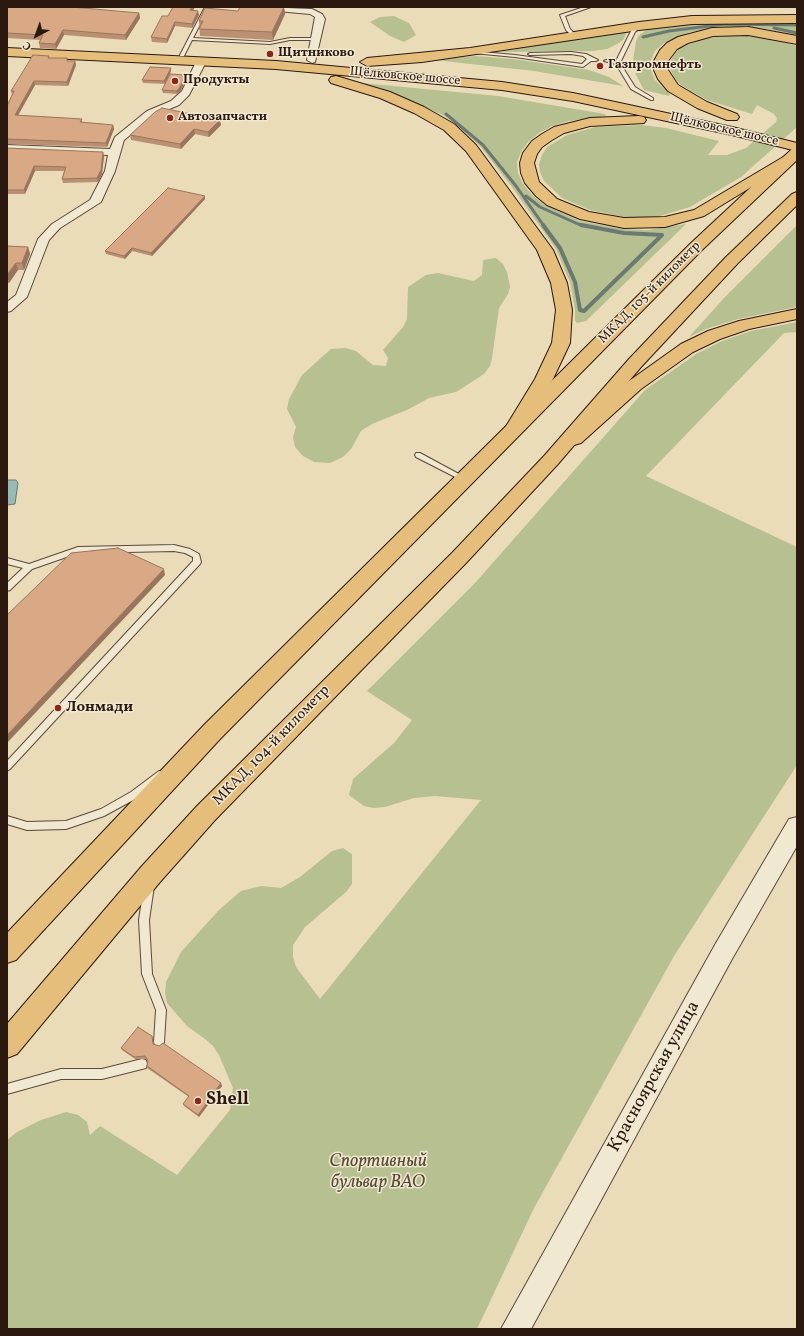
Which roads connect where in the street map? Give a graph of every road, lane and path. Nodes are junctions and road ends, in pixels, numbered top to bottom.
1 (207, 7) edge
2 (266, 7) edge
3 (589, 7) edge
4 (797, 19) edge
5 (639, 26) junction
6 (575, 36) junction
7 (190, 39) junction
8 (316, 39) junction
9 (797, 40) edge
10 (7, 46) edge
11 (7, 52) edge
12 (470, 52) junction
13 (182, 55) junction
14 (515, 56) junction
15 (312, 60) junction
16 (606, 61) dead end
17 (201, 62) junction
18 (351, 62) junction
19 (618, 63) junction
20 (276, 65) junction
21 (587, 87) dead end
22 (622, 93) dead end
23 (651, 98) junction
24 (688, 122) junction
25 (736, 122) junction
26 (7, 148) edge
27 (114, 152) junction
28 (795, 152) edge
29 (797, 197) edge
30 (7, 308) edge
31 (797, 314) edge
32 (508, 438) junction
33 (418, 455) dead end
34 (551, 460) junction
35 (466, 479) junction
36 (7, 562) edge
37 (29, 567) junction
38 (7, 588) edge
39 (213, 731) junction
40 (7, 766) edge
41 (7, 820) edge
42 (797, 826) edge
43 (151, 874) junction
44 (7, 951) edge
45 (159, 1042) dead end
46 (7, 1045) edge
47 (142, 1064) dead end
48 (7, 1088) edge
49 (514, 1329) edge

1 - 7 lane
2 - 8 street
3 - 6 lane
4 - 5 main road
5 - 6 main road
5 - 19 lane
6 - 12 main road
7 - 8 lane
7 - 13 lane
8 - 15 street
9 - 25 main road
10 - 13 main road, Щёлковское шоссе
11 - 17 main road, Щёлковское шоссе
12 - 14 lane
12 - 18 main road
13 - 15 main road, Щёлковское шоссе
14 - 14 lane
15 - 18 main road, Щёлковское шоссе
16 - 19 lane
17 - 20 main road, Щёлковское шоссе
17 - 27 street
18 - 21 main road, Щёлковское шоссе
19 - 23 lane
20 - 24 main road, Щёлковское шоссе
20 - 32 main road
22 - 23 main road, Щёлковское шоссе
23 - 25 main road, Щёлковское шоссе
24 - 25 main road, Щёлковское шоссе
24 - 28 main road
25 - 28 main road, Щёлковское шоссе
26 - 27 street
27 - 30 street
28 - 32 main road, МКАД, 105-й километр
29 - 34 main road
31 - 34 main road
32 - 35 main road
33 - 35 lane
34 - 43 main road, МКАД, 104-й километр
35 - 39 main road
36 - 37 lane
37 - 38 lane
37 - 40 lane
39 - 41 lane
39 - 44 main road
42 - 49 street, Красноярская улица
43 - 45 lane
43 - 46 main road, МКАД, 104-й километр
47 - 48 lane

